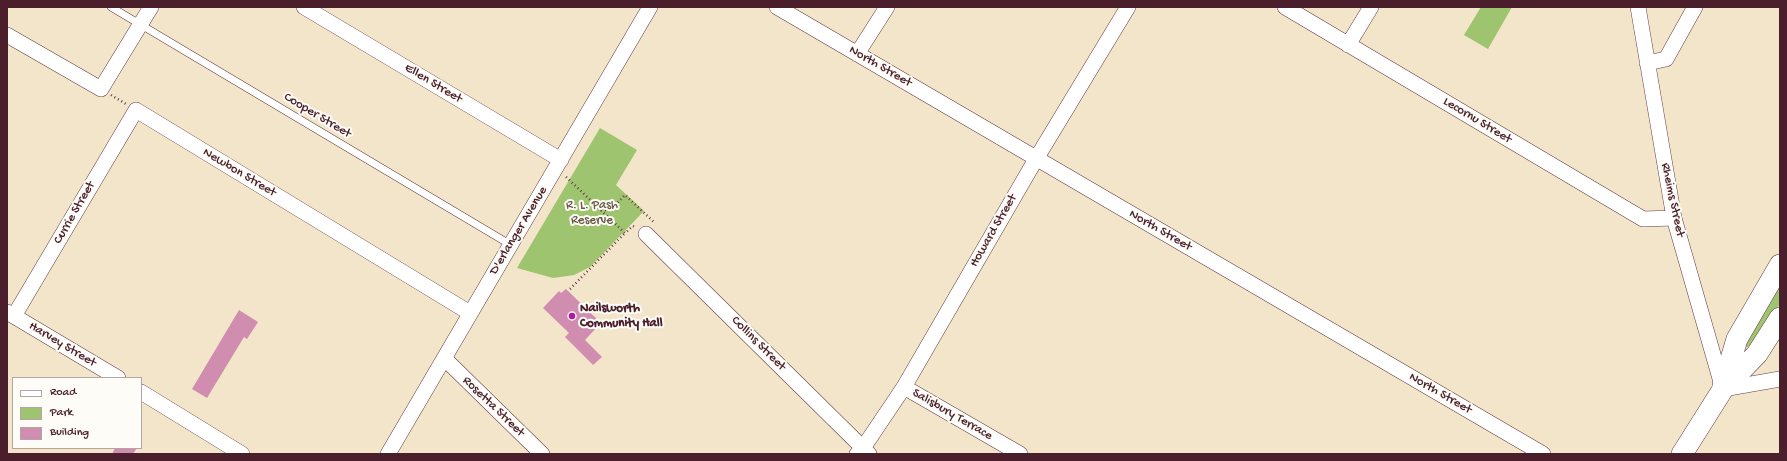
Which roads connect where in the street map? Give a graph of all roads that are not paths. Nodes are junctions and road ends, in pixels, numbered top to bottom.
1 (111, 7) edge
2 (151, 7) edge
3 (304, 7) edge
4 (650, 7) edge
5 (777, 7) edge
6 (887, 7) edge
7 (1128, 7) edge
8 (1285, 7) edge
9 (1371, 7) edge
10 (1638, 7) edge
11 (1695, 7) edge
12 (140, 25) junction
13 (7, 35) edge
14 (1348, 44) junction
15 (857, 54) junction
16 (1647, 63) junction
17 (136, 110) joint
18 (1036, 159) junction
19 (561, 160) junction
20 (1674, 218) junction
21 (646, 234) road end
22 (511, 245) junction
23 (1780, 265) edge
24 (470, 313) junction
25 (11, 314) edge
26 (1780, 318) edge
27 (445, 359) junction
28 (116, 377) edge
29 (1780, 379) edge
30 (904, 387) junction
31 (1723, 389) junction
32 (142, 393) edge
33 (863, 452) edge
34 (242, 454) edge
35 (388, 454) edge
36 (542, 454) edge
37 (1020, 454) edge
38 (1543, 454) edge
39 (1682, 454) edge

1 - 12 lane, Cooper Street
2 - 12 street
3 - 19 street, Ellen Street
4 - 19 street, D'erlanger Avenue
5 - 15 street, North Street
6 - 15 street
7 - 18 street, Howard Street
8 - 14 street, Lecornu Street
9 - 14 street
10 - 16 street, Rheims Street
11 - 16 street
12 - 13 street
12 - 22 lane, Cooper Street
14 - 20 street, Lecornu Street
15 - 18 street, North Street
16 - 20 street, Rheims Street
17 - 24 street, Newbon Street
17 - 25 street, Currie Street
18 - 30 street, Howard Street
18 - 38 street, North Street
19 - 22 street, D'erlanger Avenue
20 - 31 street, Rheims Street
21 - 33 street, Collins Street
22 - 24 street, D'erlanger Avenue
23 - 31 street
24 - 27 street, D'erlanger Avenue
25 - 28 street, Harvey Street
26 - 31 street
27 - 35 street, D'erlanger Avenue
27 - 36 street, Rosetta Street
29 - 31 street
30 - 33 street, Howard Street
30 - 37 street, Salisbury Terrace
31 - 39 street
32 - 34 street

